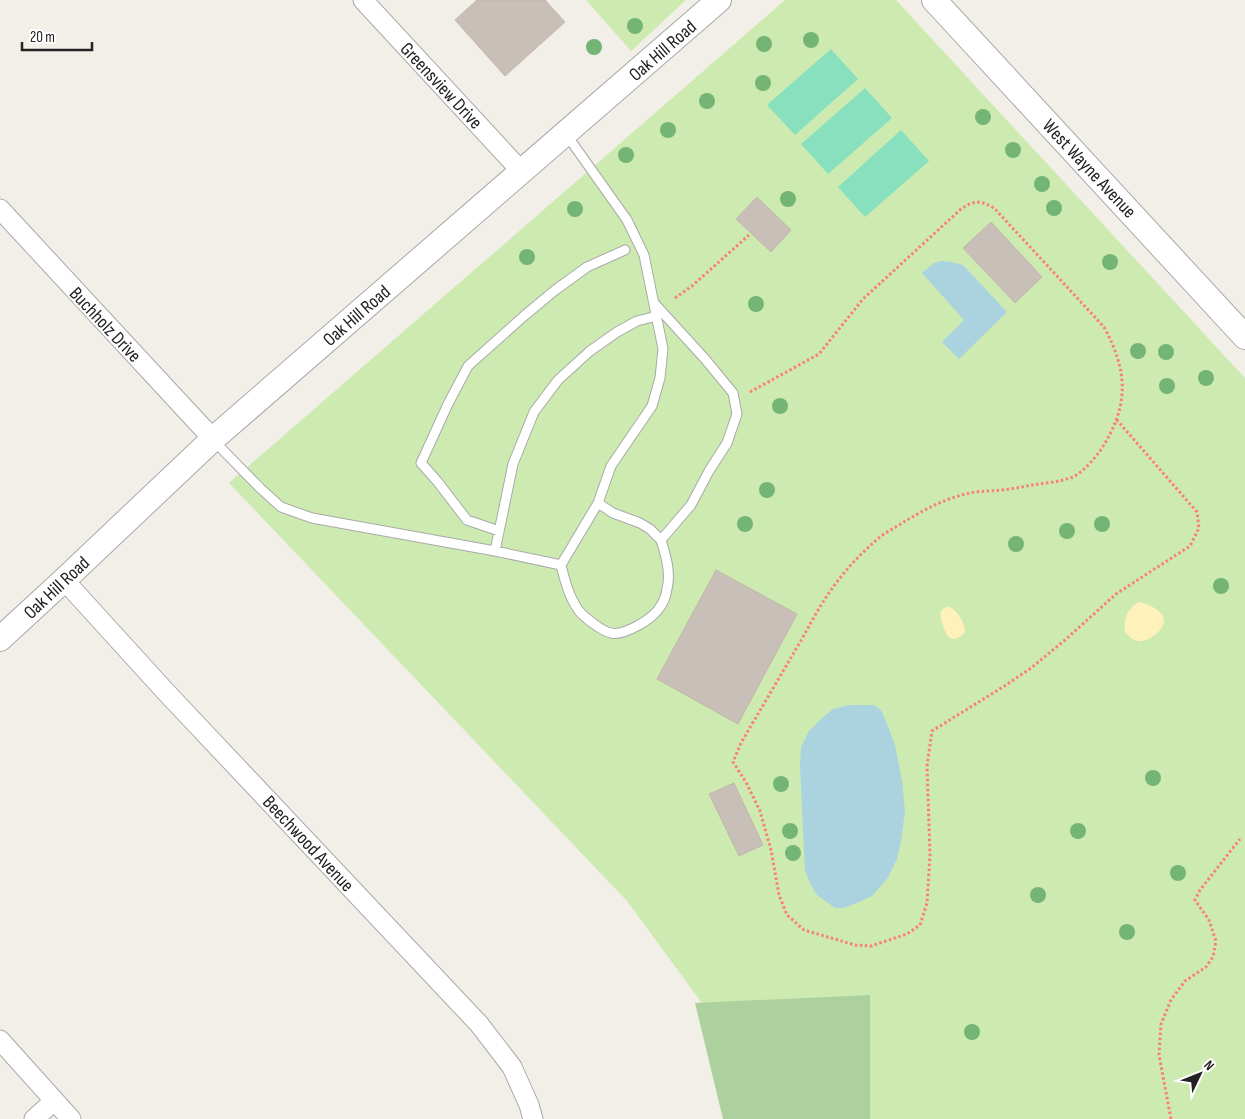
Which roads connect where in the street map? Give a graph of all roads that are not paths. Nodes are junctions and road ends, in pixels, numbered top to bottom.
1 (363, 0) edge
2 (719, 0) edge
3 (934, 0) edge
4 (566, 134) junction
5 (521, 171) junction
6 (0, 210) edge
7 (625, 250) dead end
8 (654, 303) junction
9 (657, 316) junction
10 (1245, 337) edge
11 (213, 439) junction
12 (598, 503) junction
13 (499, 531) junction
14 (661, 540) junction
15 (495, 551) junction
16 (561, 565) junction
17 (64, 580) junction
18 (0, 638) edge
19 (0, 1040) edge
20 (54, 1101) junction
21 (34, 1119) edge
22 (71, 1119) edge
23 (533, 1119) edge

1 - 5 street, Greensview Drive
2 - 4 street, Oak Hill Road
3 - 10 street, West Wayne Avenue
4 - 5 street, Oak Hill Road
4 - 8 lane
5 - 11 street, Oak Hill Road
6 - 11 street, Buchholz Drive
7 - 13 lane
8 - 9 lane
8 - 14 lane
9 - 12 lane
9 - 13 lane
11 - 15 lane
11 - 17 street, Oak Hill Road
12 - 14 lane
12 - 16 lane
13 - 15 lane
14 - 16 lane
15 - 16 lane
17 - 18 street, Oak Hill Road
17 - 23 street, Beechwood Avenue
19 - 20 street
20 - 21 street
20 - 22 street

